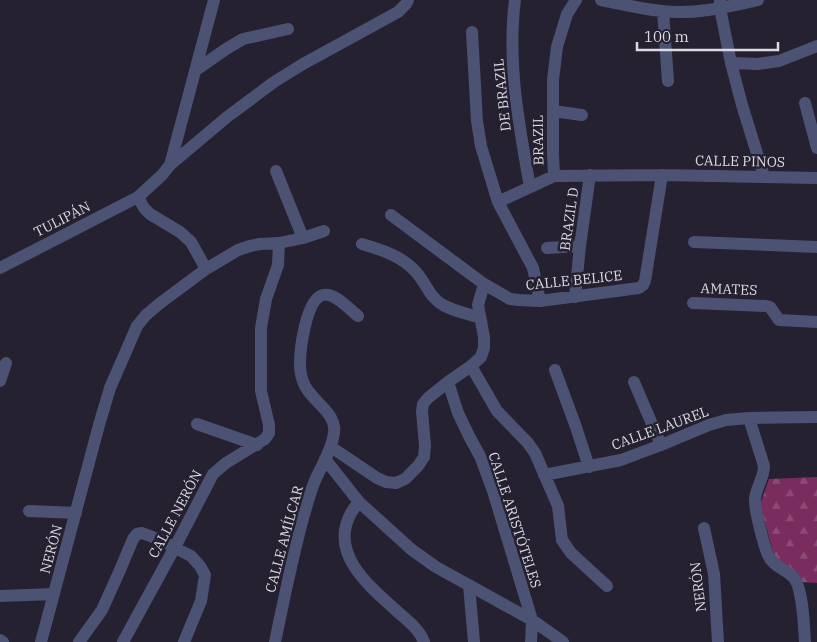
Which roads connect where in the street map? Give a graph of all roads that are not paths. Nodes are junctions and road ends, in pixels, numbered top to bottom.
1 (214, 0) edge
2 (408, 0) edge
3 (515, 0) edge
4 (576, 0) edge
5 (601, 0) edge
6 (758, 0) edge
7 (720, 4) edge
8 (663, 12) junction
9 (288, 29) dead end
10 (472, 32) dead end
11 (817, 46) edge
12 (731, 63) junction
13 (196, 70) junction
14 (668, 81) dead end
15 (805, 103) dead end
16 (553, 111) junction
17 (582, 115) dead end
18 (817, 148) edge
19 (170, 165) junction
20 (276, 171) dead end
21 (590, 175) junction
22 (662, 175) junction
23 (554, 176) junction
24 (764, 176) junction
25 (817, 178) edge
26 (530, 187) junction
27 (138, 198) junction
28 (498, 202) junction
29 (391, 215) dead end
30 (324, 231) dead end
31 (303, 238) junction
32 (694, 242) dead end
33 (279, 243) junction
34 (362, 244) dead end
35 (580, 246) junction
36 (817, 247) edge
37 (547, 248) dead end
38 (0, 268) edge
39 (206, 269) junction
40 (484, 284) junction
41 (574, 297) junction
42 (540, 301) junction
43 (693, 303) dead end
44 (358, 316) dead end
45 (480, 318) junction
46 (817, 322) edge
47 (6, 363) dead end
48 (471, 366) junction
49 (555, 370) dead end
50 (0, 381) edge
51 (448, 382) junction
52 (634, 382) dead end
53 (817, 417) edge
54 (749, 418) junction
55 (197, 424) dead end
56 (257, 445) junction
57 (660, 445) junction
58 (331, 447) junction
59 (325, 459) junction
60 (589, 467) junction
61 (544, 475) junction
62 (359, 502) junction
63 (29, 511) dead end
64 (76, 513) junction
65 (704, 528) dead end
66 (175, 547) junction
67 (469, 585) junction
68 (607, 586) dead end
69 (54, 594) junction
70 (0, 596) edge
71 (532, 620) junction
72 (41, 642) edge
73 (79, 642) edge
74 (123, 642) edge
75 (184, 642) edge
76 (275, 642) edge
77 (424, 642) edge
78 (474, 642) edge
79 (531, 642) edge
80 (563, 642) edge
81 (718, 642) edge
82 (805, 642) edge

1 - 13 street
2 - 19 street, TULIPÁN
3 - 26 street, DE BRAZIL
4 - 16 street, BRAZIL
5 - 8 street
6 - 7 street
7 - 8 street
7 - 12 street
8 - 14 street
9 - 13 street
10 - 28 street
11 - 12 street
12 - 24 street
13 - 19 street
15 - 18 street
16 - 17 street
16 - 23 street, BRAZIL
19 - 27 street, TULIPÁN
20 - 31 street
21 - 22 street, BRAZIL
21 - 23 street, BRAZIL
21 - 35 street, BRAZIL D
22 - 24 street, CALLE PINOS
22 - 41 street, CALLE BELICE
23 - 26 street
24 - 25 street, CALLE PINOS
26 - 28 street
27 - 38 street, TULIPÁN
27 - 39 street
28 - 42 street
29 - 40 street, CALLE BELICE
30 - 31 street
31 - 33 street
32 - 36 street
33 - 39 street
33 - 56 street
34 - 45 street
35 - 37 street
35 - 41 street, BRAZIL D
39 - 64 street, NERÓN
40 - 42 street, CALLE BELICE
40 - 45 street
41 - 42 street, CALLE BELICE
43 - 46 street, AMATES
44 - 58 street, CALLE AMÍLCAR
45 - 48 street
47 - 50 street
48 - 51 street
48 - 61 street
49 - 60 street
51 - 58 street
51 - 71 street, CALLE ARISTÓTELES
52 - 57 street
53 - 54 street, CALLE LAUREL
54 - 57 street, CALLE LAUREL
54 - 82 street
55 - 56 street
56 - 66 street, CALLE NERÓN
57 - 60 street, CALLE LAUREL
58 - 59 street, CALLE AMÍLCAR
59 - 62 street
59 - 76 street, CALLE AMÍLCAR
60 - 61 street, CALLE LAUREL
61 - 68 street
62 - 67 street
62 - 77 street
63 - 64 street
64 - 69 street, NERÓN
65 - 81 street, NERÓN
66 - 73 street
66 - 74 street, CALLE NERÓN
66 - 75 street
67 - 71 street
67 - 78 street
69 - 70 street
69 - 72 street, NERÓN
71 - 79 street, CALLE ARISTÓTELES
71 - 80 street

